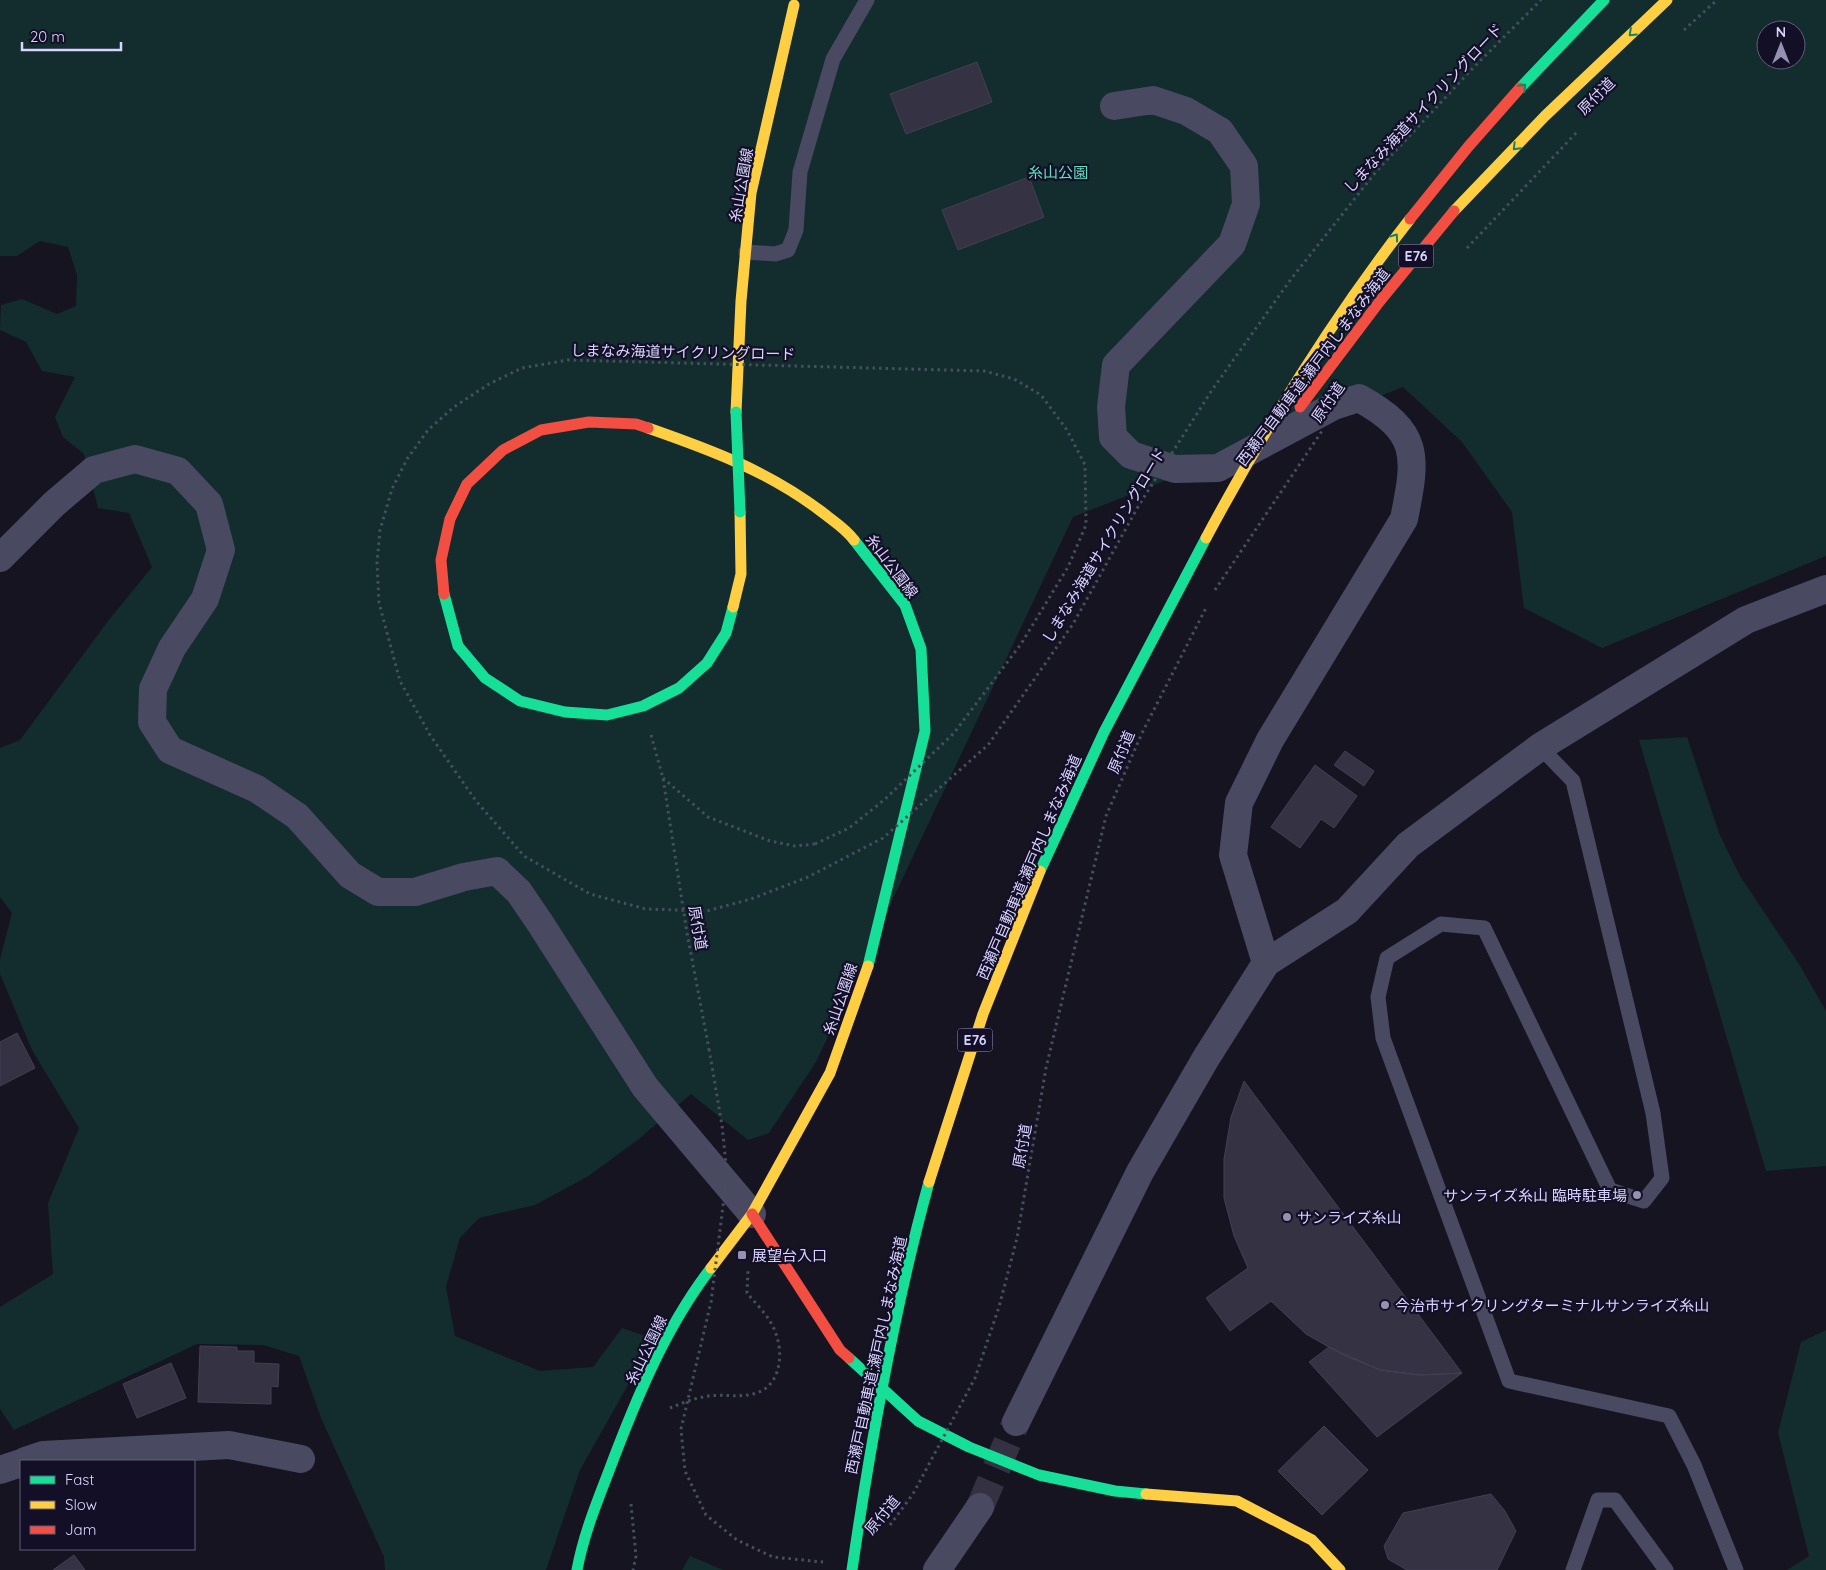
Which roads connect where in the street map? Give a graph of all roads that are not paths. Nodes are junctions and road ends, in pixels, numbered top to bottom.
1 (868, 0) edge
2 (1604, 0) edge
3 (1667, 0) edge
4 (794, 6) dead end
5 (1114, 106) dead end
6 (746, 252) junction
7 (1202, 545) junction
8 (0, 558) edge
9 (1826, 589) edge
10 (1540, 748) junction
11 (1266, 963) junction
12 (752, 1214) junction
13 (1016, 1422) tunnel mouth
14 (301, 1459) dead end
15 (28, 1460) edge
16 (20, 1463) edge
17 (0, 1470) edge
18 (980, 1507) tunnel mouth
19 (577, 1570) edge
20 (852, 1570) edge
21 (937, 1570) edge
22 (1340, 1570) edge
23 (1574, 1570) edge
24 (1666, 1570) edge
25 (1736, 1570) edge

1 - 6 lane
7 -> 2 main road, 西瀬戸自動車道;瀬戸内しまなみ海道 / E76, bridge
3 -> 7 main road, 西瀬戸自動車道;瀬戸内しまなみ海道 / E76, bridge
4 - 6 main road, 糸山公園線
5 - 11 street
6 - 12 main road, 糸山公園線, bridge
7 - 20 main road, 西瀬戸自動車道;瀬戸内しまなみ海道 / E76, bridge
8 - 12 street
9 - 10 street
10 - 11 street
10 - 25 lane
11 - 13 street
12 - 19 main road, 糸山公園線
12 - 22 main road
14 - 15 street
16 - 17 street
18 - 21 street
23 - 24 lane

